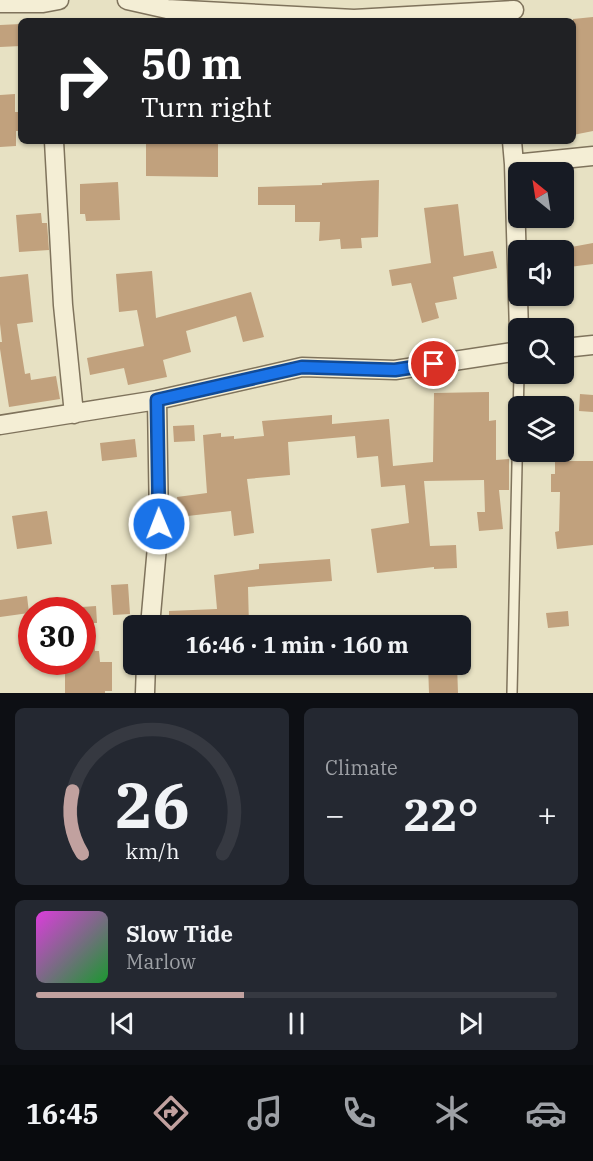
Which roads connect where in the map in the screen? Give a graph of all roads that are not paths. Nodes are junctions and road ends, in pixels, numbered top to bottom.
1 (127, 0) edge
2 (0, 3) edge
3 (48, 6) edge
4 (514, 10) edge
5 (335, 18) edge
6 (372, 18) edge
7 (54, 144) edge
8 (512, 144) edge
9 (593, 156) edge
10 (514, 162) edge
11 (534, 162) edge
12 (516, 228) edge
13 (519, 318) edge
14 (593, 345) edge
15 (574, 347) edge
16 (508, 353) edge
17 (519, 384) edge
18 (157, 400) junction
19 (74, 414) junction
20 (0, 425) edge
21 (151, 615) edge
22 (146, 675) edge
23 (145, 693) edge
24 (512, 693) edge

1 - 5 street
2 - 3 street
4 - 6 street
7 - 19 street
8 - 10 street
9 - 11 street
12 - 13 street
14 - 15 street
16 - 18 street
17 - 24 lane
18 - 19 street
18 - 21 street
19 - 20 street
22 - 23 street

